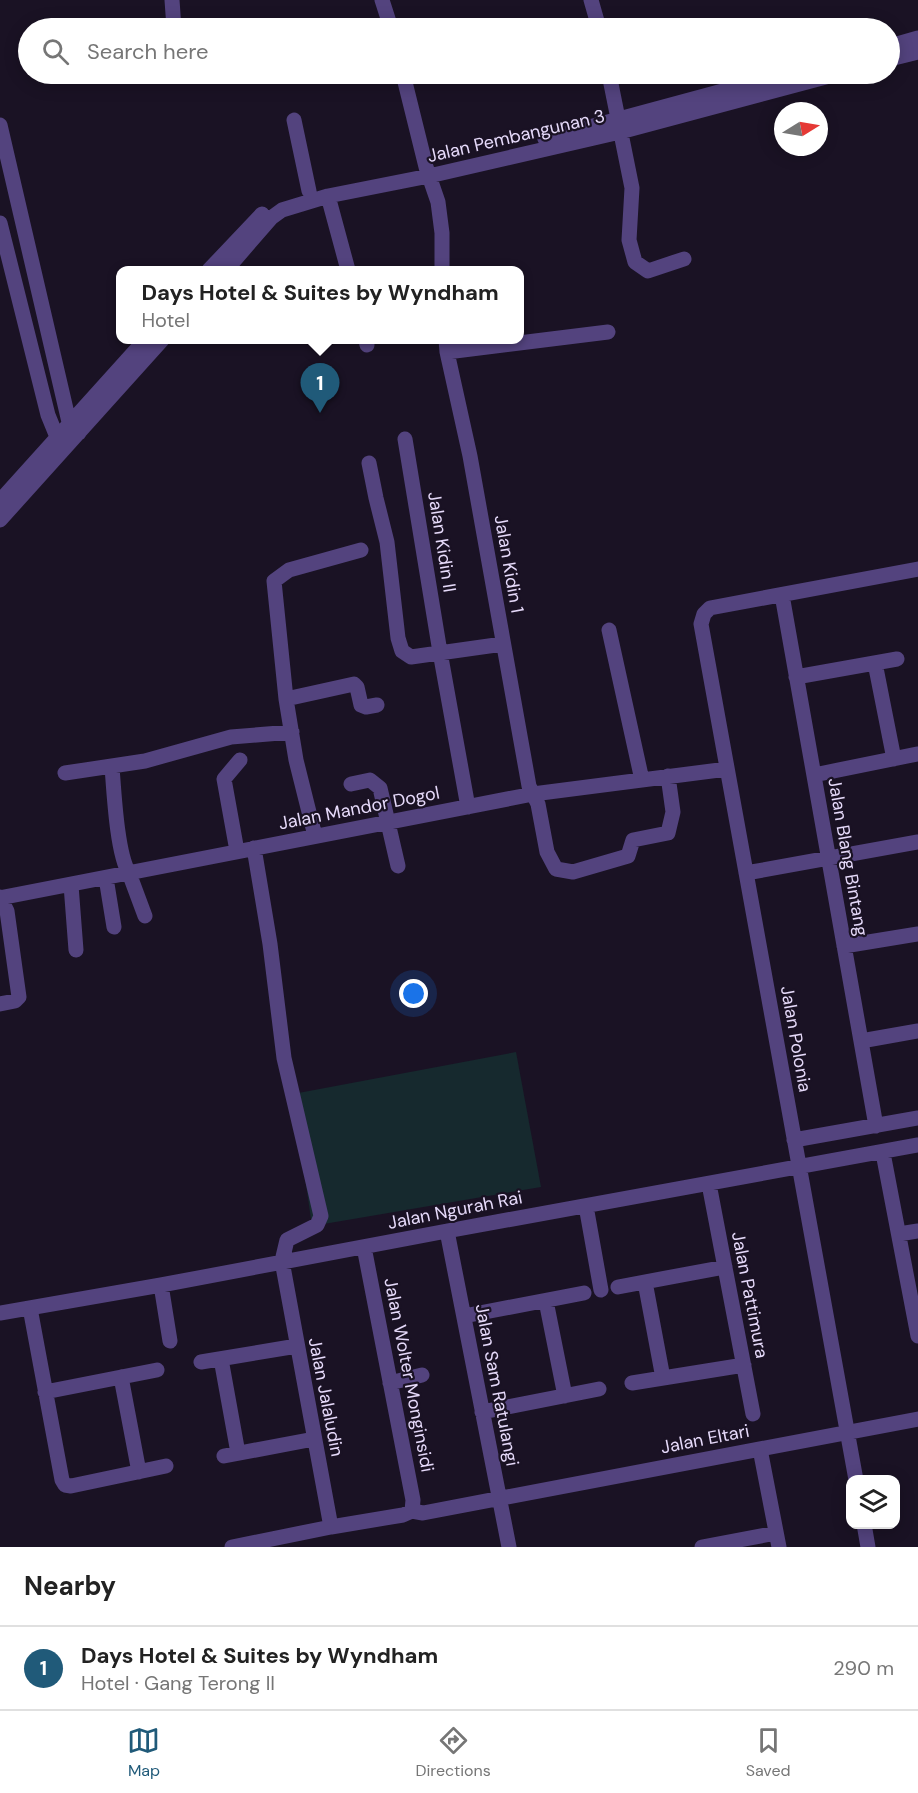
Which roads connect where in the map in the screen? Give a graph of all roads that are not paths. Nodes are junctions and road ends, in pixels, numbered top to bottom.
1 (171, 0) edge
2 (382, 0) edge
3 (591, 0) edge
4 (173, 18) edge
5 (388, 18) edge
6 (596, 18) edge
7 (918, 38) edge
8 (900, 43) edge
9 (918, 52) edge
10 (900, 56) edge
11 (406, 84) edge
12 (611, 84) edge
13 (752, 84) edge
14 (794, 84) edge
15 (294, 120) dead end
16 (0, 125) edge
17 (619, 125) junction
18 (428, 172) junction
19 (309, 191) junction
20 (16, 195) junction
21 (328, 196) junction
22 (0, 198) edge
23 (20, 214) junction
24 (0, 221) edge
25 (684, 259) dead end
26 (213, 266) edge
27 (230, 266) edge
28 (347, 266) edge
29 (442, 266) edge
30 (608, 332) dead end
31 (524, 339) edge
32 (141, 344) edge
33 (157, 344) edge
34 (469, 344) edge
35 (446, 346) edge
36 (48, 415) junction
37 (72, 421) junction
38 (405, 439) dead end
39 (61, 441) junction
40 (369, 463) dead end
41 (0, 501) edge
42 (0, 520) edge
43 (361, 550) dead end
44 (918, 569) edge
45 (782, 595) junction
46 (609, 630) dead end
47 (503, 644) junction
48 (440, 652) junction
49 (897, 659) dead end
50 (875, 663) junction
51 (796, 677) junction
52 (286, 699) junction
53 (377, 705) dead end
54 (292, 732) junction
55 (917, 754) edge
56 (894, 759) junction
57 (240, 760) dead end
58 (112, 767) junction
59 (727, 769) junction
60 (65, 773) dead end
61 (814, 775) junction
62 (668, 776) junction
63 (642, 780) junction
64 (351, 784) dead end
65 (533, 794) junction
66 (468, 807) junction
67 (388, 822) junction
68 (315, 836) junction
69 (918, 842) edge
70 (254, 848) junction
71 (237, 851) junction
72 (829, 858) junction
73 (398, 866) dead end
74 (129, 873) junction
75 (746, 873) junction
76 (106, 878) junction
77 (71, 885) junction
78 (0, 898) edge
79 (145, 916) dead end
80 (114, 927) dead end
81 (918, 934) edge
82 (844, 946) junction
83 (75, 950) dead end
84 (0, 1004) edge
85 (918, 1031) edge
86 (861, 1041) junction
87 (918, 1118) edge
88 (876, 1125) junction
89 (794, 1140) junction
90 (918, 1146) edge
91 (883, 1153) junction
92 (800, 1167) junction
93 (709, 1184) junction
94 (586, 1206) junction
95 (447, 1231) junction
96 (918, 1231) edge
97 (899, 1234) junction
98 (364, 1247) junction
99 (283, 1267) junction
100 (725, 1267) junction
101 (645, 1282) junction
102 (161, 1285) junction
103 (618, 1287) dead end
104 (601, 1290) dead end
105 (584, 1293) dead end
106 (546, 1301) junction
107 (30, 1308) junction
108 (0, 1313) edge
109 (464, 1316) junction
110 (918, 1334) edge
111 (170, 1341) dead end
112 (297, 1346) junction
113 (220, 1359) junction
114 (201, 1362) dead end
115 (744, 1365) junction
116 (157, 1370) dead end
117 (422, 1375) dead end
118 (121, 1377) junction
119 (663, 1378) junction
120 (390, 1383) junction
121 (632, 1383) dead end
122 (599, 1389) dead end
123 (45, 1392) junction
124 (565, 1396) junction
125 (482, 1412) junction
126 (753, 1414) dead end
127 (918, 1419) edge
128 (848, 1432) junction
129 (314, 1439) junction
130 (760, 1449) junction
131 (166, 1466) dead end
132 (139, 1472) junction
133 (855, 1475) edge
134 (499, 1497) junction
135 (412, 1511) junction
136 (331, 1527) junction
137 (865, 1529) edge
138 (777, 1540) edge
139 (232, 1547) edge
140 (508, 1547) edge
141 (702, 1547) edge
142 (868, 1547) edge

1 - 4 street
2 - 5 street
3 - 6 street
7 - 8 street
9 - 10 street
11 - 18 street
12 - 17 street
13 - 17 street, Jalan Pembangunan 3
14 - 17 street, Jalan Pembangunan 3
15 - 19 street
16 - 20 street
17 - 18 street, Jalan Pembangunan 3
17 - 25 street
18 - 19 street, Jalan Pembangunan 3
18 - 21 street, Jalan Pembangunan 3
18 - 29 street
19 - 26 street, Jalan Pembangunan 3
20 - 22 street
20 - 23 street
21 - 27 street, Jalan Pembangunan 3
21 - 28 street
23 - 24 street
23 - 37 street
24 - 36 street
30 - 31 street
32 - 37 street
33 - 37 street
34 - 35 street
35 - 47 street, Jalan Kidin 1
36 - 37 street
36 - 39 street
37 - 39 street
38 - 48 street, Jalan Kidin II
39 - 41 street
39 - 42 street
40 - 48 street
43 - 52 street
44 - 45 street
45 - 51 street, Jalan Blang Bintang
45 - 59 street, Jalan Polonia
46 - 63 street
47 - 48 street
47 - 65 street, Jalan Kidin 1
48 - 66 street, Jalan Kidin II
49 - 50 street
50 - 51 street
50 - 56 street
51 - 61 street, Jalan Blang Bintang
52 - 53 street
52 - 54 street
54 - 58 street
54 - 68 street
55 - 56 street
56 - 61 street
57 - 71 street
58 - 60 street
58 - 74 street
59 - 62 street, Jalan Mandor Dogol
59 - 75 street, Jalan Polonia
61 - 72 street, Jalan Blang Bintang
62 - 63 street, Jalan Mandor Dogol
62 - 65 street, Jalan Kidin 1
63 - 65 street, Jalan Mandor Dogol
64 - 67 street
65 - 66 street, Jalan Mandor Dogol
66 - 67 street, Jalan Mandor Dogol
67 - 68 street, Jalan Mandor Dogol
67 - 73 street
68 - 70 street, Jalan Mandor Dogol
69 - 72 street
70 - 71 street, Jalan Mandor Dogol
70 - 99 street
71 - 74 street, Jalan Mandor Dogol
72 - 75 street
72 - 82 street, Jalan Blang Bintang
74 - 76 street, Jalan Mandor Dogol
74 - 79 street
75 - 89 street, Jalan Polonia
76 - 77 street, Jalan Mandor Dogol
76 - 80 street
77 - 78 street, Jalan Mandor Dogol
77 - 83 street
78 - 84 street
81 - 82 street
82 - 86 street, Jalan Blang Bintang
85 - 86 street
86 - 88 street, Jalan Blang Bintang
87 - 88 street
88 - 89 street
89 - 92 street, Jalan Polonia
90 - 91 street, Jalan Ngurah Rai
91 - 92 street, Jalan Ngurah Rai
91 - 97 street
92 - 93 street, Jalan Ngurah Rai
92 - 128 street, Jalan Polonia
93 - 94 street, Jalan Ngurah Rai
93 - 100 street, Jalan Pattimura
94 - 95 street, Jalan Ngurah Rai
94 - 104 street
95 - 98 street, Jalan Ngurah Rai
95 - 109 street, Jalan Sam Ratulangi
96 - 97 street
97 - 110 street
98 - 99 street, Jalan Ngurah Rai
98 - 120 street, Jalan Wolter Monginsidi
99 - 102 street, Jalan Ngurah Rai
99 - 112 street, Jalan Jalaludin
100 - 101 street
100 - 115 street, Jalan Pattimura
101 - 103 street
101 - 119 street
102 - 107 street, Jalan Ngurah Rai
102 - 111 street
105 - 106 street
106 - 109 street
106 - 124 street
107 - 108 street, Jalan Ngurah Rai
107 - 123 street
109 - 125 street, Jalan Sam Ratulangi
112 - 113 street
112 - 129 street, Jalan Jalaludin
113 - 114 street
113 - 129 street
115 - 119 street
115 - 126 street, Jalan Pattimura
116 - 118 street
117 - 120 street
118 - 123 street
118 - 132 street
119 - 121 street
120 - 135 street, Jalan Wolter Monginsidi
122 - 124 street
123 - 132 street
124 - 125 street
125 - 134 street, Jalan Sam Ratulangi
127 - 128 street, Jalan Eltari
128 - 130 street, Jalan Eltari
128 - 133 street, Jalan Polonia
129 - 136 street, Jalan Jalaludin
130 - 134 street, Jalan Eltari
130 - 138 street
131 - 132 street
134 - 135 street, Jalan Eltari
134 - 140 street, Jalan Sam Ratulangi
135 - 136 street, Jalan Eltari
136 - 139 street, Jalan Eltari
137 - 142 street
138 - 141 street

